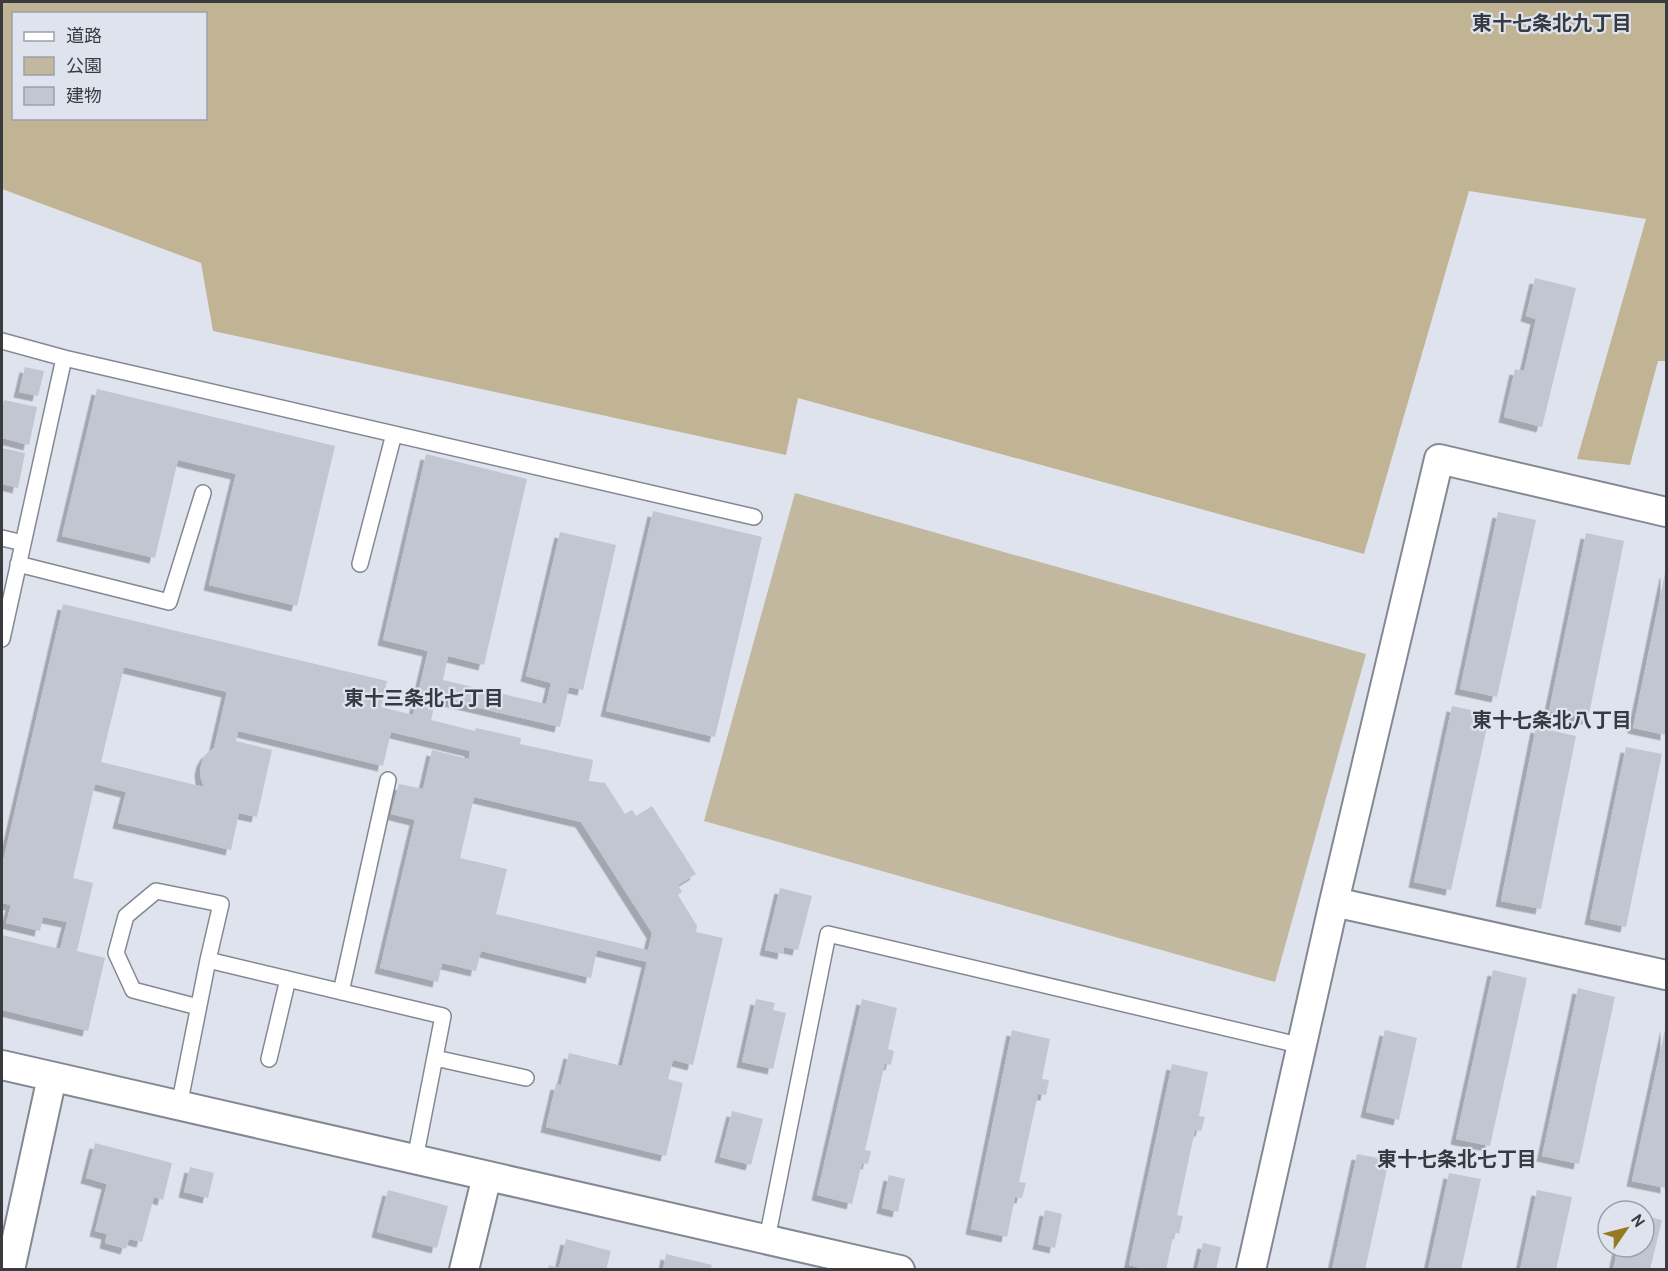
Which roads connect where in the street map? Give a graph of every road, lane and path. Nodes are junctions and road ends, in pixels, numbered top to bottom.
1 (2, 341) edge
2 (64, 358) junction
3 (394, 434) junction
4 (203, 493) dead end
5 (1666, 512) edge
6 (754, 517) dead end
7 (2, 538) edge
8 (23, 543) junction
9 (18, 564) junction
10 (360, 564) dead end
11 (2, 639) edge
12 (388, 780) dead end
13 (1334, 902) junction
14 (207, 960) junction
15 (1666, 975) edge
16 (288, 979) junction
17 (341, 992) junction
18 (198, 1007) junction
19 (1290, 1043) dead end
20 (435, 1058) junction
21 (269, 1059) dead end
22 (2, 1065) edge
23 (52, 1077) junction
24 (526, 1078) dead end
25 (179, 1106) junction
26 (415, 1159) junction
27 (487, 1176) junction
28 (767, 1239) junction
29 (10, 1269) edge
30 (464, 1269) edge
31 (900, 1269) edge
32 (1251, 1269) edge

1 - 2 lane
2 - 3 lane
2 - 8 lane
3 - 6 lane
3 - 10 lane
4 - 9 lane
5 - 13 street
7 - 8 lane
8 - 9 lane
9 - 11 lane
12 - 17 lane
13 - 15 street
13 - 32 street
14 - 16 lane
14 - 18 lane
14 - 18 lane
16 - 17 lane
16 - 21 lane
17 - 20 lane
18 - 25 lane
19 - 28 lane
20 - 24 lane
20 - 26 lane
22 - 23 street
23 - 25 street
23 - 29 street
25 - 26 street
26 - 27 street
27 - 28 street
27 - 30 street
28 - 31 street

